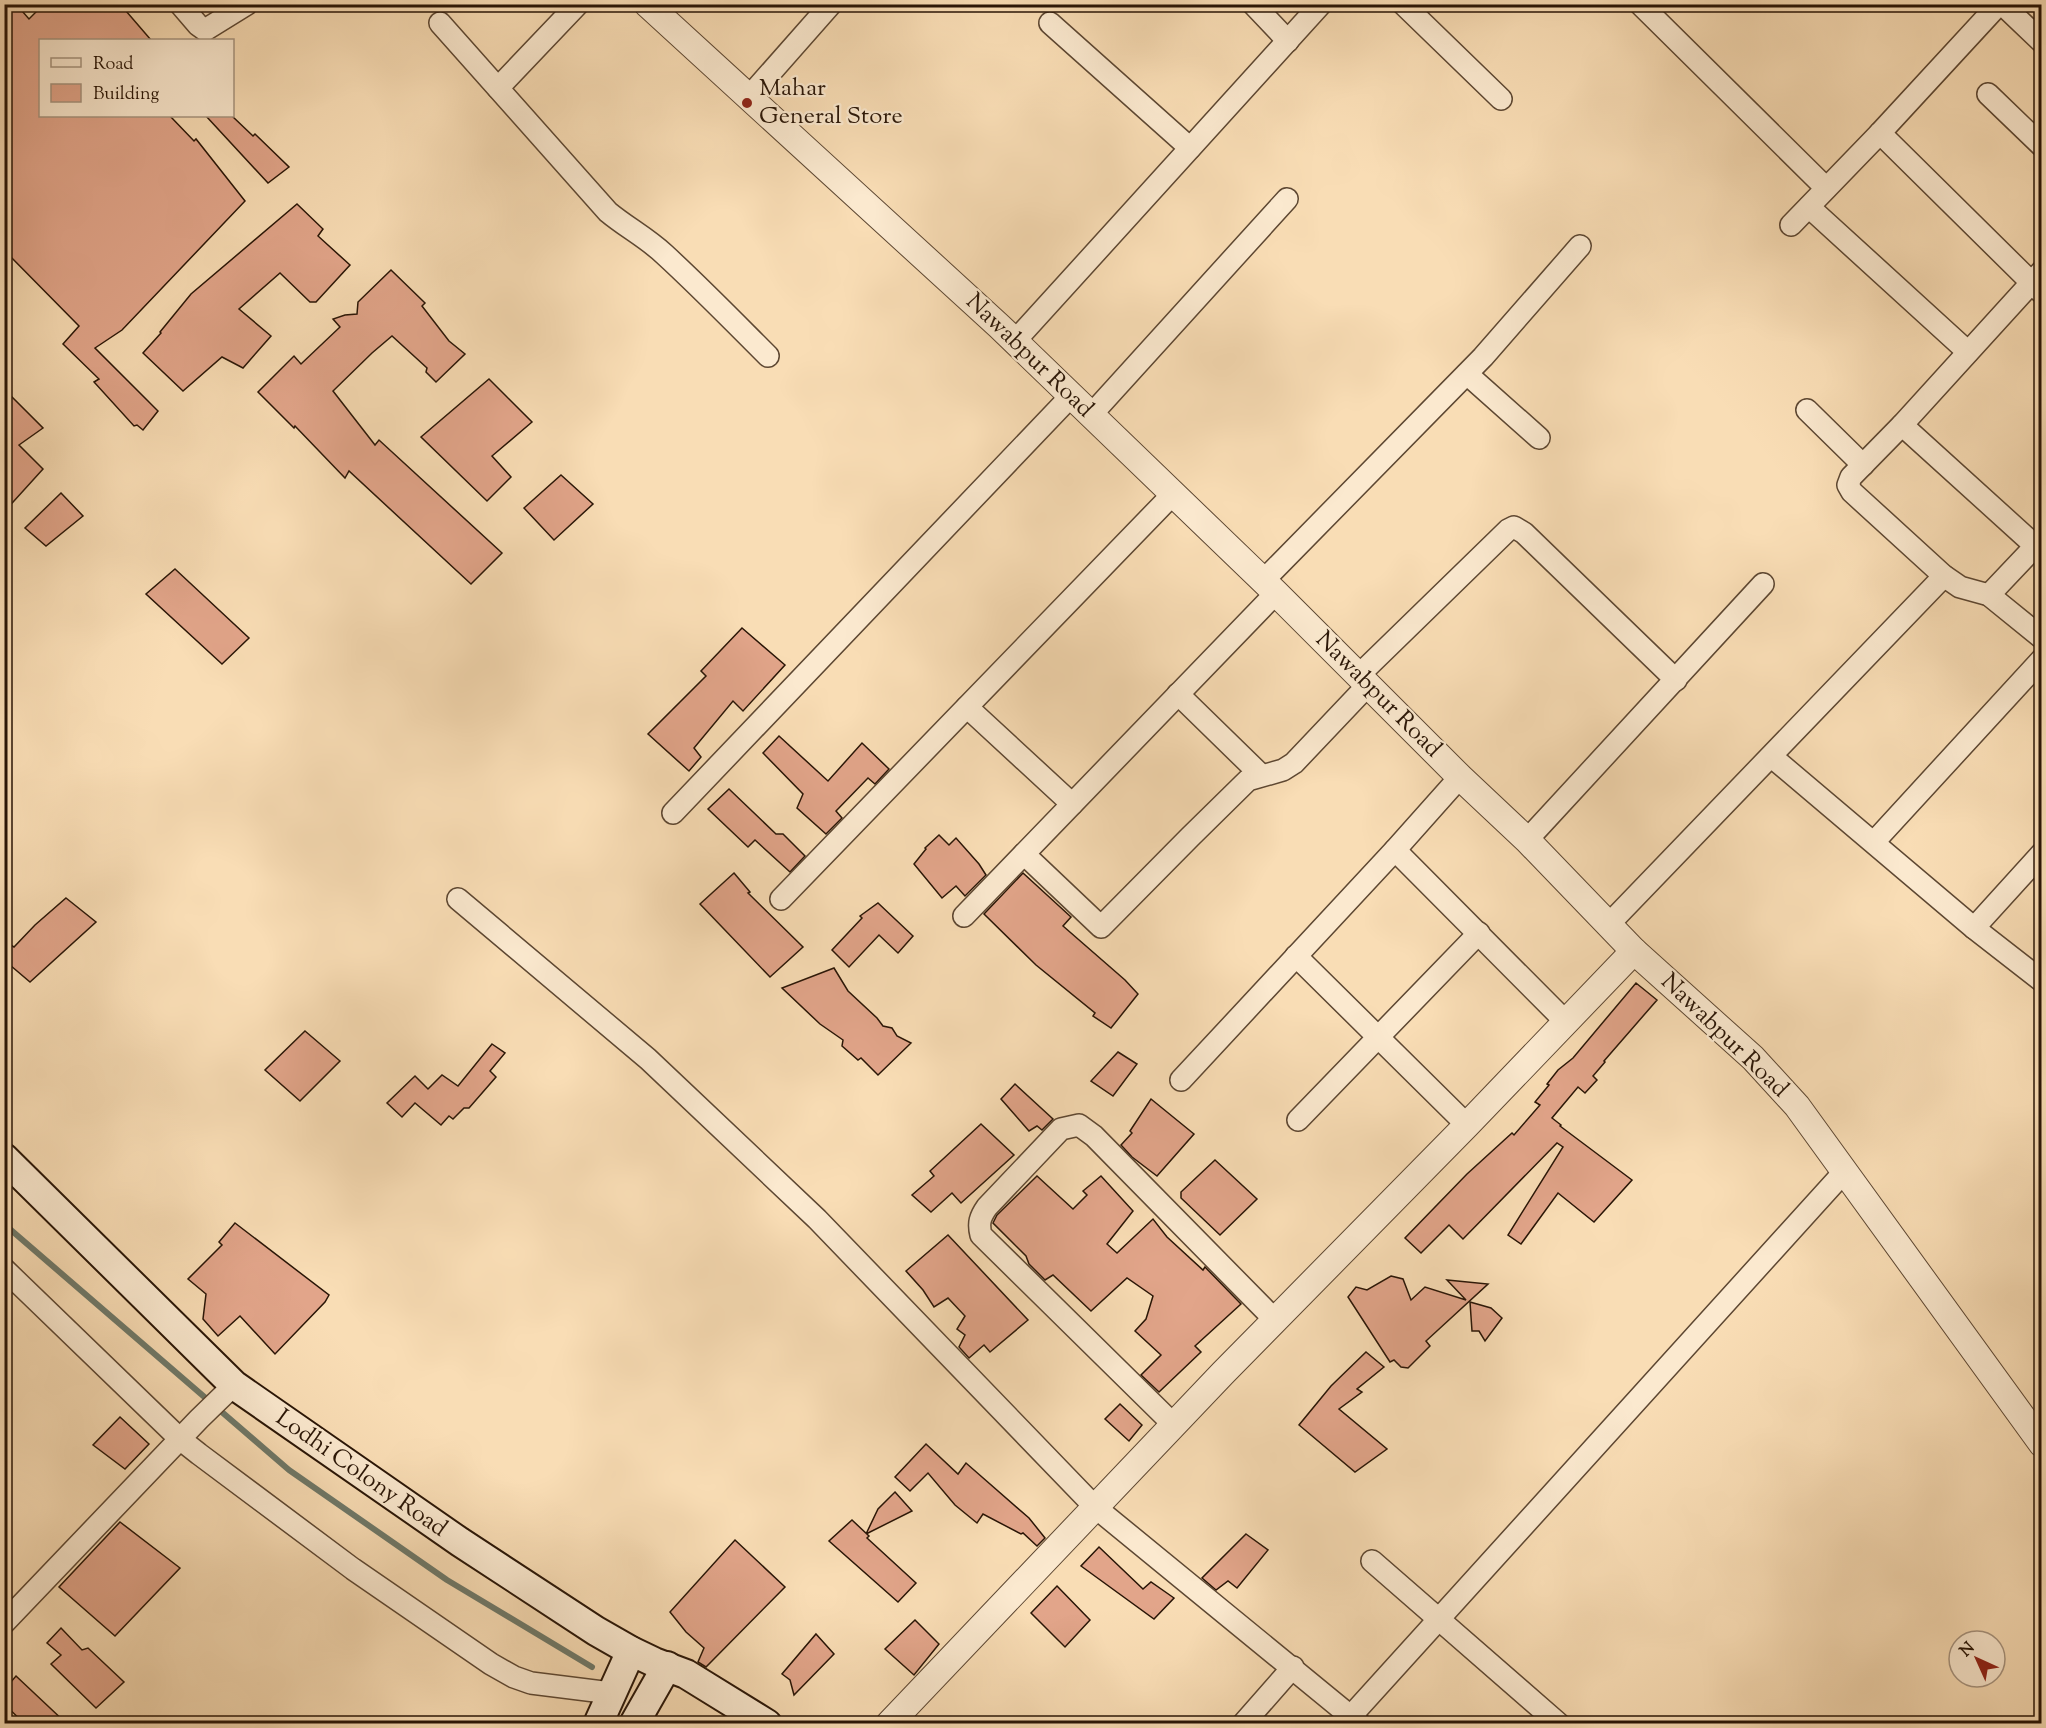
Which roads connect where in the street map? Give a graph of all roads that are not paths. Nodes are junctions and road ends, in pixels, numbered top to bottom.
1 (180, 4) edge
2 (247, 4) edge
3 (578, 4) edge
4 (648, 4) edge
5 (831, 4) edge
6 (1253, 4) edge
7 (1321, 4) edge
8 (1403, 4) edge
9 (1640, 4) edge
10 (2000, 4) edge
11 (440, 23) dead end
12 (1050, 23) dead end
13 (1288, 41) junction
14 (2042, 42) edge
15 (498, 88) junction
16 (1988, 94) dead end
17 (749, 97) junction
18 (1501, 99) dead end
19 (1880, 133) junction
20 (2042, 146) edge
21 (1190, 148) junction
22 (1826, 188) junction
23 (1287, 199) dead end
24 (1809, 207) junction
25 (1791, 225) dead end
26 (1580, 246) dead end
27 (2038, 282) edge
28 (1015, 341) junction
29 (1968, 352) junction
30 (768, 356) dead end
31 (1467, 374) junction
32 (1071, 396) junction
33 (1807, 410) dead end
34 (1091, 415) junction
35 (1902, 425) junction
36 (1539, 438) dead end
37 (1863, 465) junction
38 (1173, 494) junction
39 (2036, 540) edge
40 (1944, 576) junction
41 (1763, 584) dead end
42 (1270, 587) junction
43 (1989, 595) junction
44 (2042, 638) edge
45 (2042, 658) edge
46 (1363, 680) junction
47 (1676, 680) junction
48 (1178, 694) junction
49 (967, 707) junction
50 (1772, 757) junction
51 (1261, 775) junction
52 (1460, 777) junction
53 (1072, 804) junction
54 (673, 813) dead end
55 (1527, 840) junction
56 (1874, 843) junction
57 (1395, 850) junction
58 (2042, 853) edge
59 (1024, 854) junction
60 (458, 899) dead end
61 (781, 899) dead end
62 (964, 916) dead end
63 (1609, 924) junction
64 (1974, 928) junction
65 (1479, 933) junction
66 (1634, 951) junction
67 (1296, 957) junction
68 (2042, 981) edge
69 (1565, 1021) junction
70 (1379, 1037) junction
71 (1181, 1080) dead end
72 (1298, 1120) dead end
73 (1467, 1125) junction
74 (4, 1158) edge
75 (1844, 1172) junction
76 (4, 1269) edge
77 (1275, 1320) junction
78 (229, 1390) junction
79 (1174, 1425) junction
80 (180, 1439) junction
81 (2042, 1444) edge
82 (1095, 1507) junction
83 (1372, 1561) dead end
84 (1439, 1619) junction
85 (4, 1623) edge
86 (631, 1651) junction
87 (667, 1666) junction
88 (1293, 1667) junction
89 (611, 1693) junction
90 (1356, 1720) edge
91 (597, 1724) edge
92 (634, 1724) edge
93 (767, 1724) edge
94 (889, 1724) edge
95 (1243, 1724) edge
96 (1559, 1724) edge

1 - 2 street
3 - 15 street
4 - 17 street, Nawabpur Road
5 - 17 street
6 - 13 street
7 - 13 street
8 - 18 street
9 - 22 street
10 - 14 street
10 - 19 street
11 - 15 street
12 - 21 street
13 - 21 street
15 - 30 street
16 - 20 street
17 - 28 street, Nawabpur Road
19 - 22 street
19 - 27 street
21 - 28 street
22 - 24 street
23 - 34 street
24 - 25 street
24 - 29 street
26 - 31 street
27 - 29 street
28 - 32 street, Nawabpur Road
29 - 35 street
31 - 36 street
31 - 42 street
32 - 34 street, Nawabpur Road
32 - 54 street
33 - 37 street
34 - 38 street, Nawabpur Road
35 - 37 street
35 - 39 street
37 - 40 street
38 - 42 street, Nawabpur Road
38 - 49 street
39 - 43 street
40 - 43 street
40 - 50 street
41 - 47 street
42 - 46 street, Nawabpur Road
42 - 48 street
43 - 44 street
45 - 56 street
46 - 47 street
46 - 51 street
46 - 52 street, Nawabpur Road
47 - 55 street
48 - 51 street
48 - 53 street
49 - 53 street
49 - 61 street
50 - 56 street
50 - 63 street
51 - 59 street
52 - 55 street, Nawabpur Road
52 - 57 street
53 - 59 street
55 - 63 street, Nawabpur Road
56 - 64 street
57 - 65 street
57 - 67 street
58 - 64 street
59 - 62 street
60 - 82 street
63 - 66 street, Nawabpur Road
64 - 68 street
65 - 69 street
65 - 70 street
66 - 69 street
66 - 75 street, Nawabpur Road
67 - 70 street
67 - 71 street
69 - 73 street
70 - 72 street
70 - 73 street
73 - 77 street
74 - 78 main road, Lodhi Colony Road
75 - 81 street, Nawabpur Road
75 - 84 street
76 - 80 street
77 - 79 street
77 - 79 street
78 - 80 street
78 - 86 main road, Lodhi Colony Road
79 - 82 street
80 - 85 street
80 - 89 street
82 - 88 street
82 - 94 street
83 - 84 street
84 - 90 street
84 - 96 street
86 - 87 main road, Lodhi Colony Road
86 - 89 main road
87 - 92 main road
87 - 93 main road, Lodhi Colony Road
88 - 90 street
88 - 95 street
89 - 91 main road

